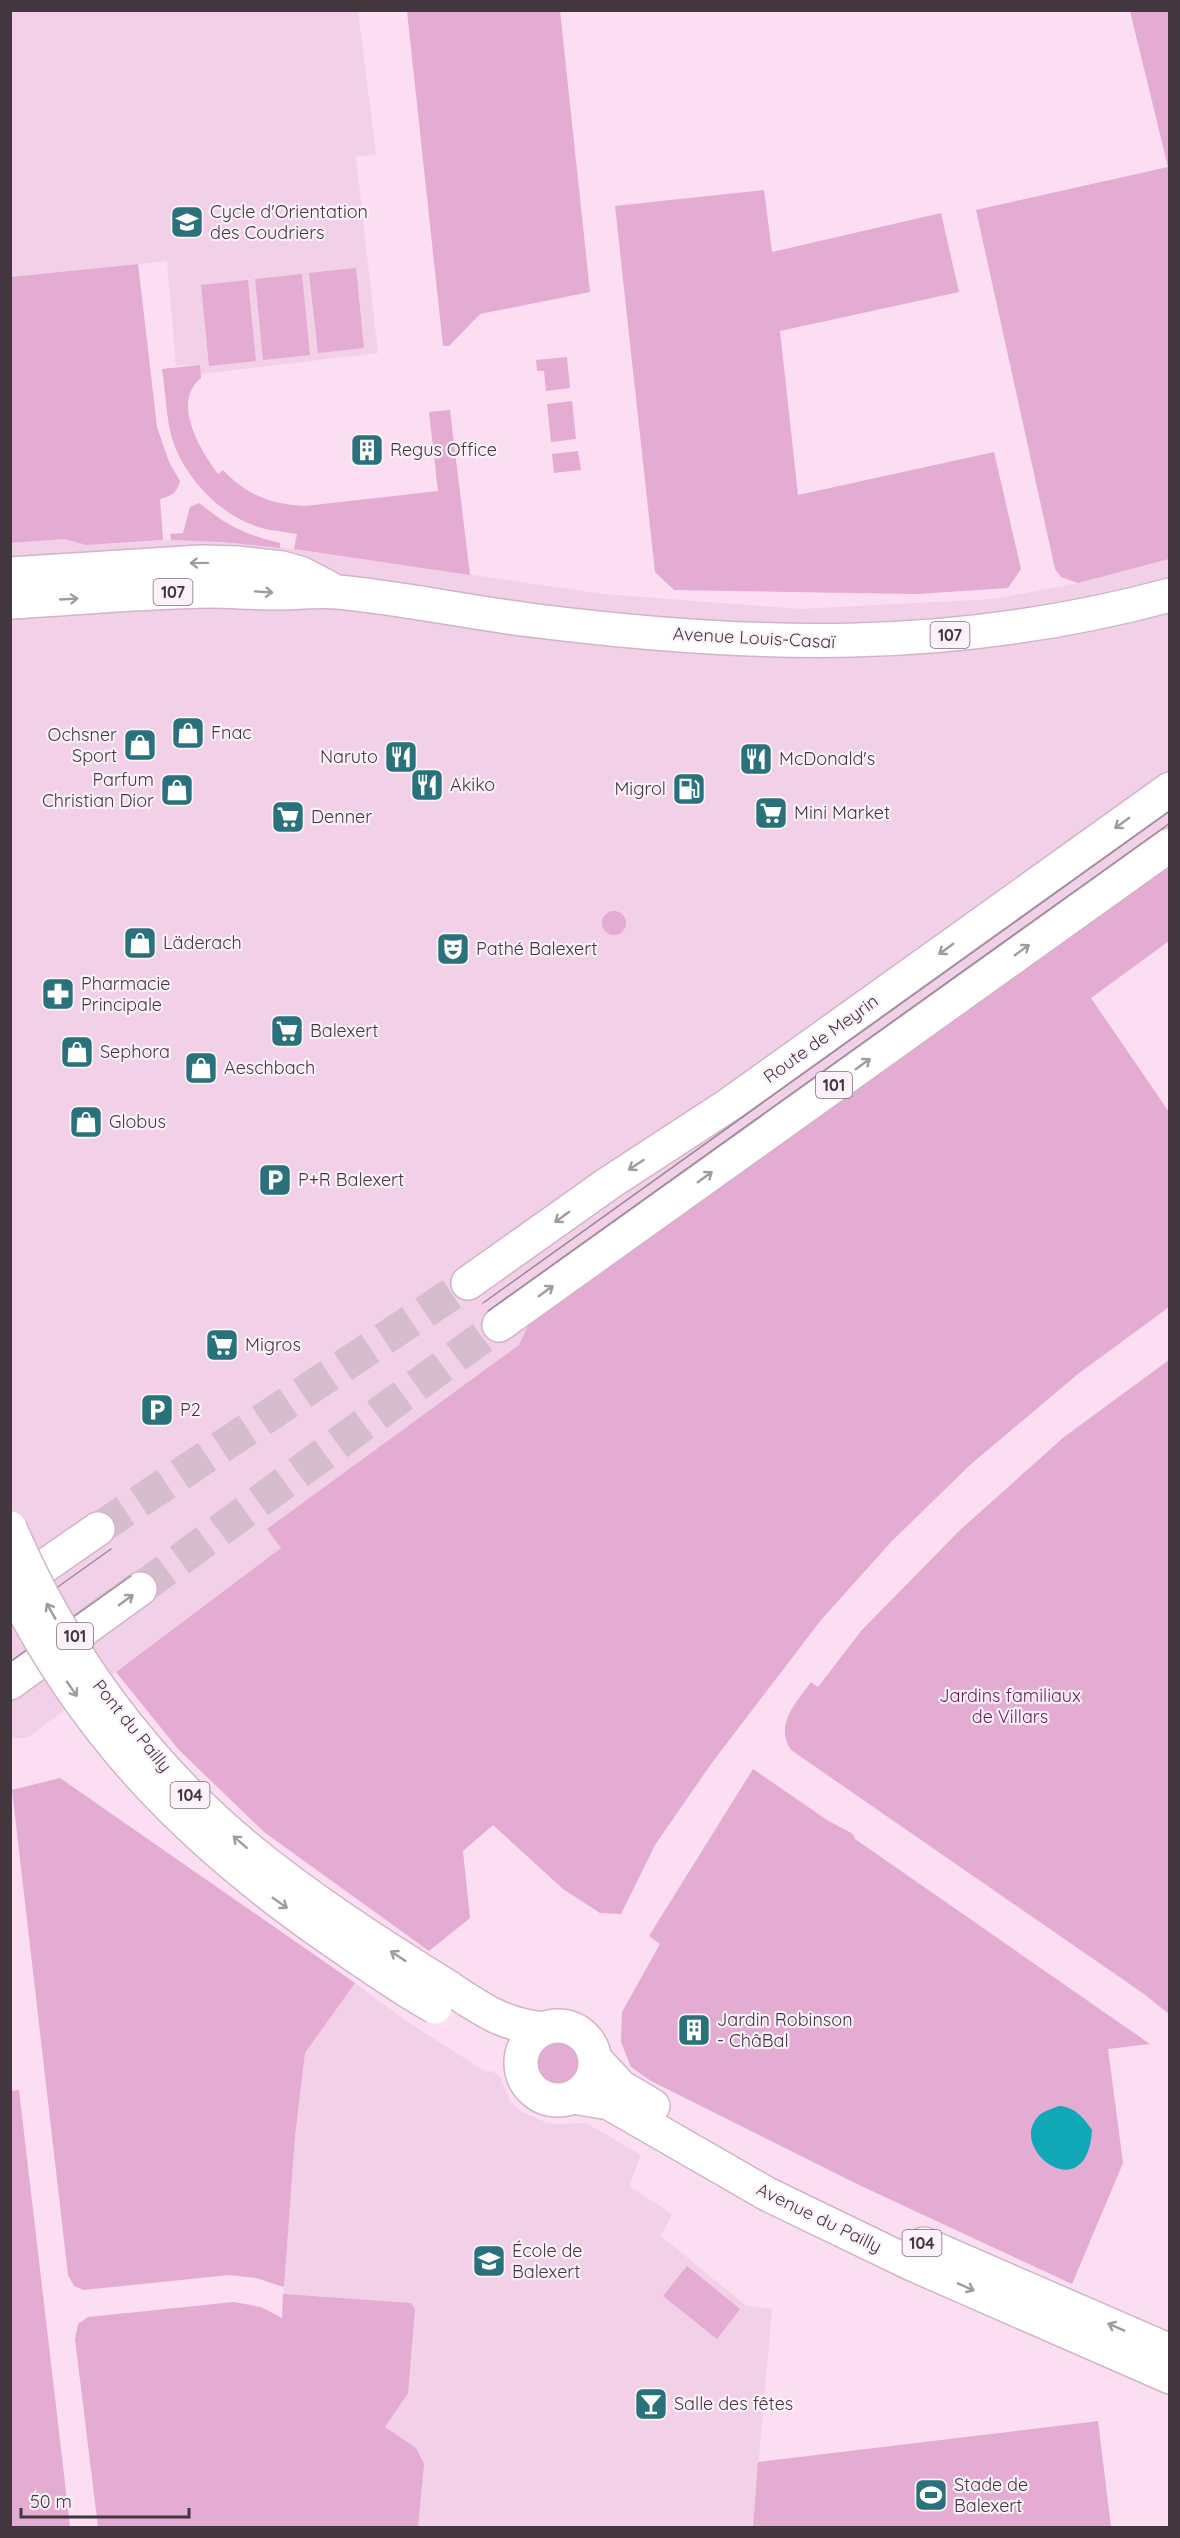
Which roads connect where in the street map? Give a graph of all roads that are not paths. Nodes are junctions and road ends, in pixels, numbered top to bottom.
1 (10, 574) edge
2 (336, 591) junction
3 (1170, 595) edge
4 (10, 602) edge
5 (1170, 789) edge
6 (1170, 845) edge
7 (468, 1283) tunnel mouth
8 (499, 1325) tunnel mouth
9 (10, 1528) edge
10 (98, 1529) tunnel mouth
11 (10, 1584) edge
12 (141, 1589) tunnel mouth
13 (10, 1590) edge
14 (10, 1683) edge
15 (441, 1997) junction
16 (544, 2029) junction
17 (595, 2059) junction
18 (521, 2060) junction
19 (573, 2097) junction
20 (1170, 2351) edge
21 (1170, 2377) edge

2 -> 1 main road, Avenue Louis-Casaï / 107
2 - 3 main road, Avenue Louis-Casaï / 107
4 -> 2 main road, Avenue Louis-Casaï / 107
5 -> 7 main road, Route de Meyrin / 101
8 -> 6 main road, 101
15 -> 9 main road, Pont du Pailly / 104, bridge
10 - 13 main road
11 -> 15 main road, Pont du Pailly / 104, bridge
14 -> 12 main road, 101
15 - 16 main road, 104
15 - 18 main road, 104
16 - 17 main road
16 - 18 main road
17 - 19 main road
20 -> 17 main road, Avenue du Pailly / 104
18 - 19 main road
19 -> 21 main road, Avenue du Pailly / 104

